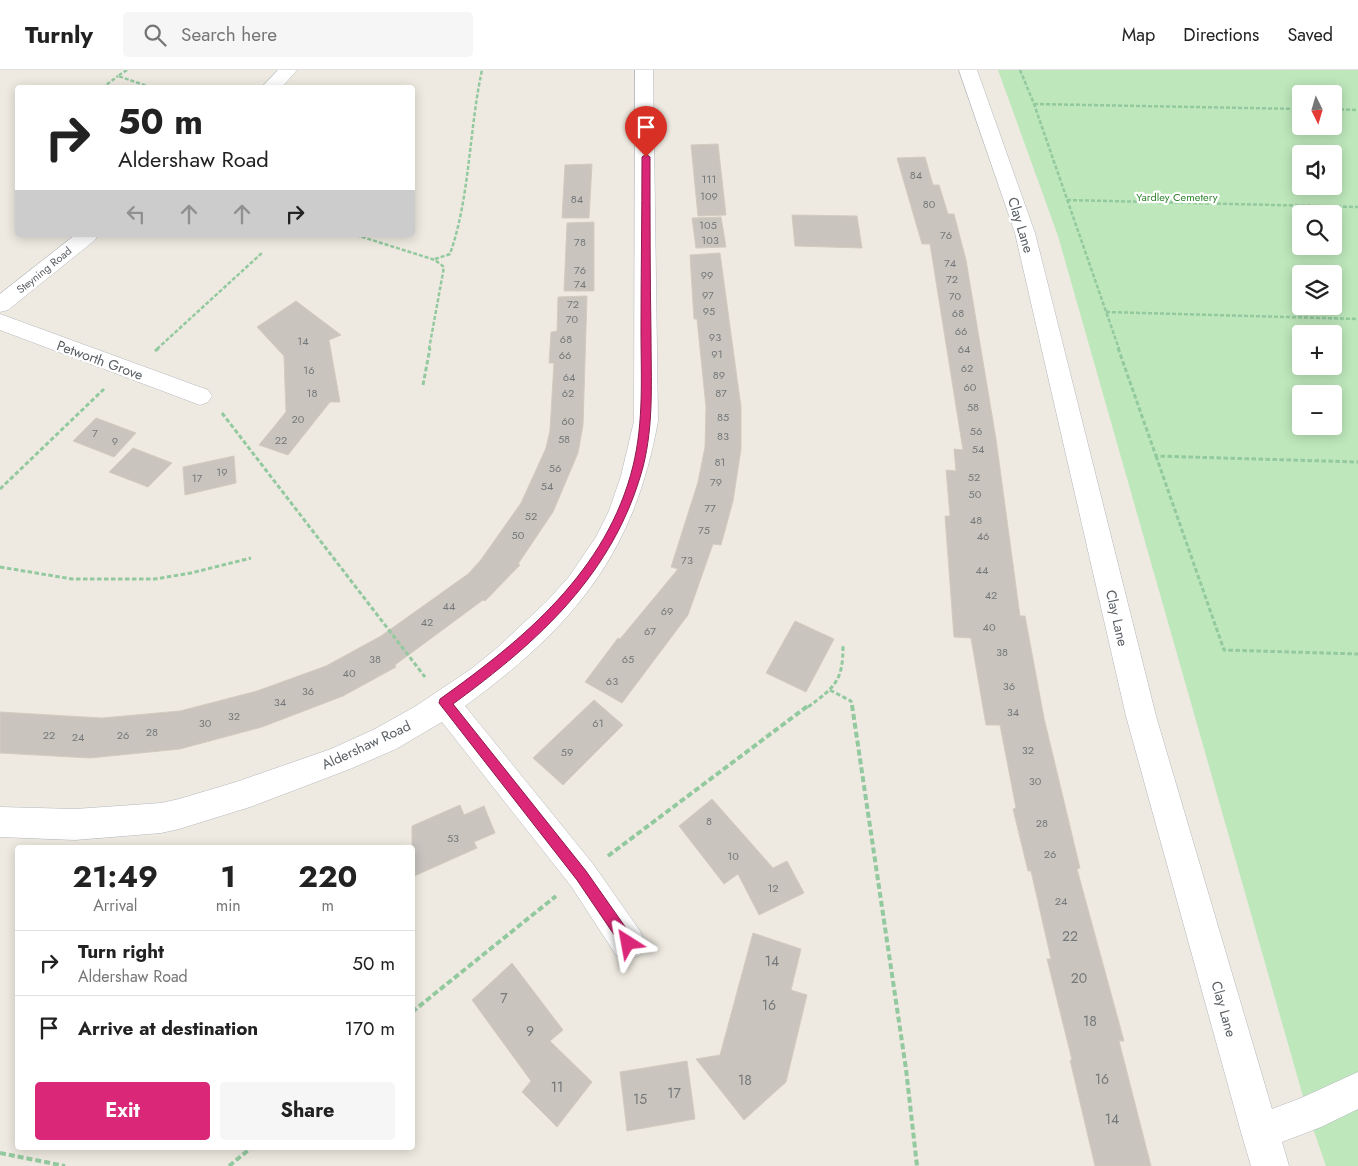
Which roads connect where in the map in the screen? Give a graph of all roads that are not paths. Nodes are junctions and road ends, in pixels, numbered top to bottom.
1 (288, 70) edge
2 (644, 70) edge
3 (968, 70) edge
4 (273, 85) edge
5 (85, 237) edge
6 (0, 305) edge
7 (0, 322) edge
8 (200, 396) road end
9 (445, 703) junction
10 (0, 822) edge
11 (628, 943) dead end
12 (1358, 1090) edge
13 (1260, 1132) junction
14 (1270, 1166) edge

1 - 4 street
2 - 9 street, Aldershaw Road
3 - 13 street, Clay Lane
5 - 6 street, Steyning Road
7 - 8 street, Petworth Grove
9 - 10 street, Aldershaw Road
9 - 11 street
12 - 13 street
13 - 14 street, Clay Lane

